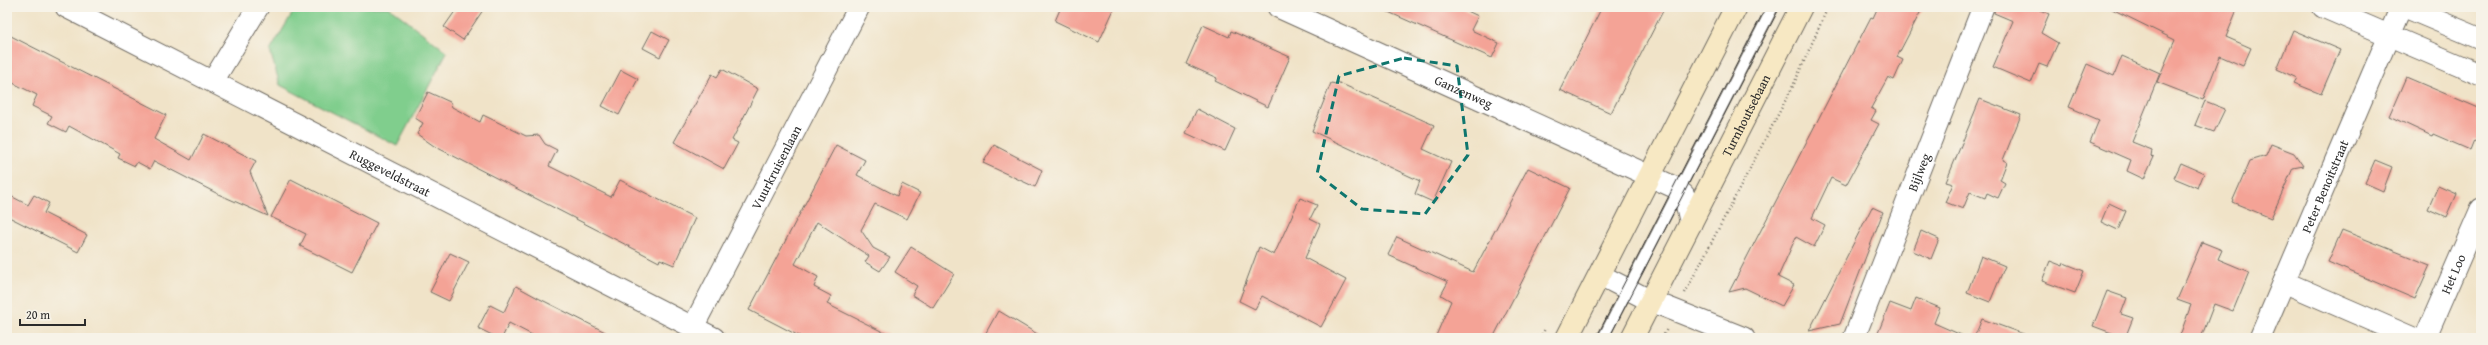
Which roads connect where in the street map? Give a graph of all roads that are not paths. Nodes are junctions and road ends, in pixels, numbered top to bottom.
1 (66, 7) edge
2 (258, 7) edge
3 (859, 7) edge
4 (1278, 7) edge
5 (1736, 7) edge
6 (1773, 7) edge
7 (1801, 7) edge
8 (1983, 7) edge
9 (2323, 7) edge
10 (2401, 7) edge
11 (2405, 7) edge
12 (2389, 35) junction
13 (2481, 39) edge
14 (2481, 75) edge
15 (213, 81) junction
16 (1649, 175) junction
17 (1679, 191) junction
18 (2481, 209) edge
19 (1691, 224) junction
20 (1600, 275) junction
21 (2284, 282) junction
22 (1628, 289) junction
23 (1651, 301) junction
24 (693, 327) junction
25 (714, 338) edge
26 (1567, 338) edge
27 (1603, 338) edge
28 (1632, 338) edge
29 (1744, 338) edge
30 (1854, 338) edge
31 (2260, 338) edge
32 (2413, 338) edge
33 (2425, 338) edge

1 - 15 street, Ruggeveldstraat
2 - 15 street
3 - 24 street, Vuurkruisenlaan
4 - 16 street, Ganzenweg
5 - 16 main road
6 - 17 lane, Turnhoutsebaan
7 - 19 main road, Turnhoutsebaan
8 - 30 street, Bijlweg
9 - 12 street
10 - 12 street, Peter Benoitstraat
11 - 13 street
12 - 14 street
12 - 21 street, Peter Benoitstraat
15 - 24 street, Ruggeveldstraat
16 - 17 street
16 - 20 main road
17 - 19 street
17 - 22 lane, Turnhoutsebaan
18 - 33 street, Het Loo
19 - 23 main road, Turnhoutsebaan
20 - 22 street
20 - 26 main road
21 - 31 street, Peter Benoitstraat
21 - 32 street
22 - 23 street
22 - 27 lane, Turnhoutsebaan
23 - 28 main road, Turnhoutsebaan
23 - 29 street
24 - 25 street, Ruggeveldstraat

